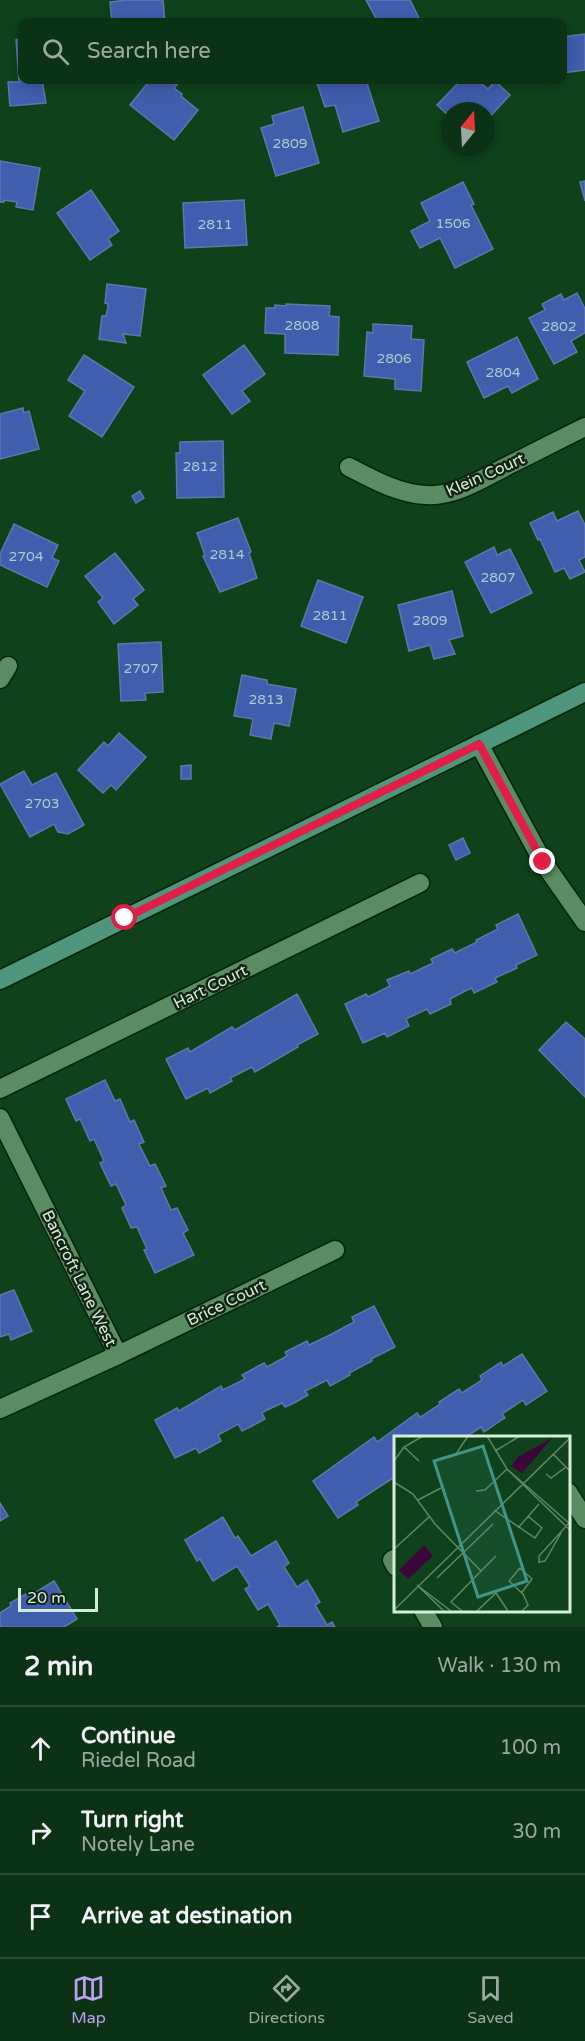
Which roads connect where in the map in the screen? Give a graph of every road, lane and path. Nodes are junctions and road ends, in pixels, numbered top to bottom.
1 (585, 427) edge
2 (349, 467) dead end
3 (585, 692) edge
4 (479, 744) junction
5 (420, 883) dead end
6 (585, 922) edge
7 (0, 980) edge
8 (0, 1089) edge
9 (0, 1118) edge
10 (335, 1250) dead end
11 (118, 1355) junction
12 (0, 1409) edge
13 (570, 1495) edge
14 (585, 1519) edge
15 (424, 1612) edge
16 (433, 1627) edge

1 - 2 street, Klein Court
3 - 4 street
4 - 6 street
4 - 7 street
5 - 8 street, Hart Court
9 - 11 street, Bancroft Lane West
10 - 11 street, Brice Court
11 - 12 street, Bancroft Lane West
13 - 14 street
15 - 16 street

